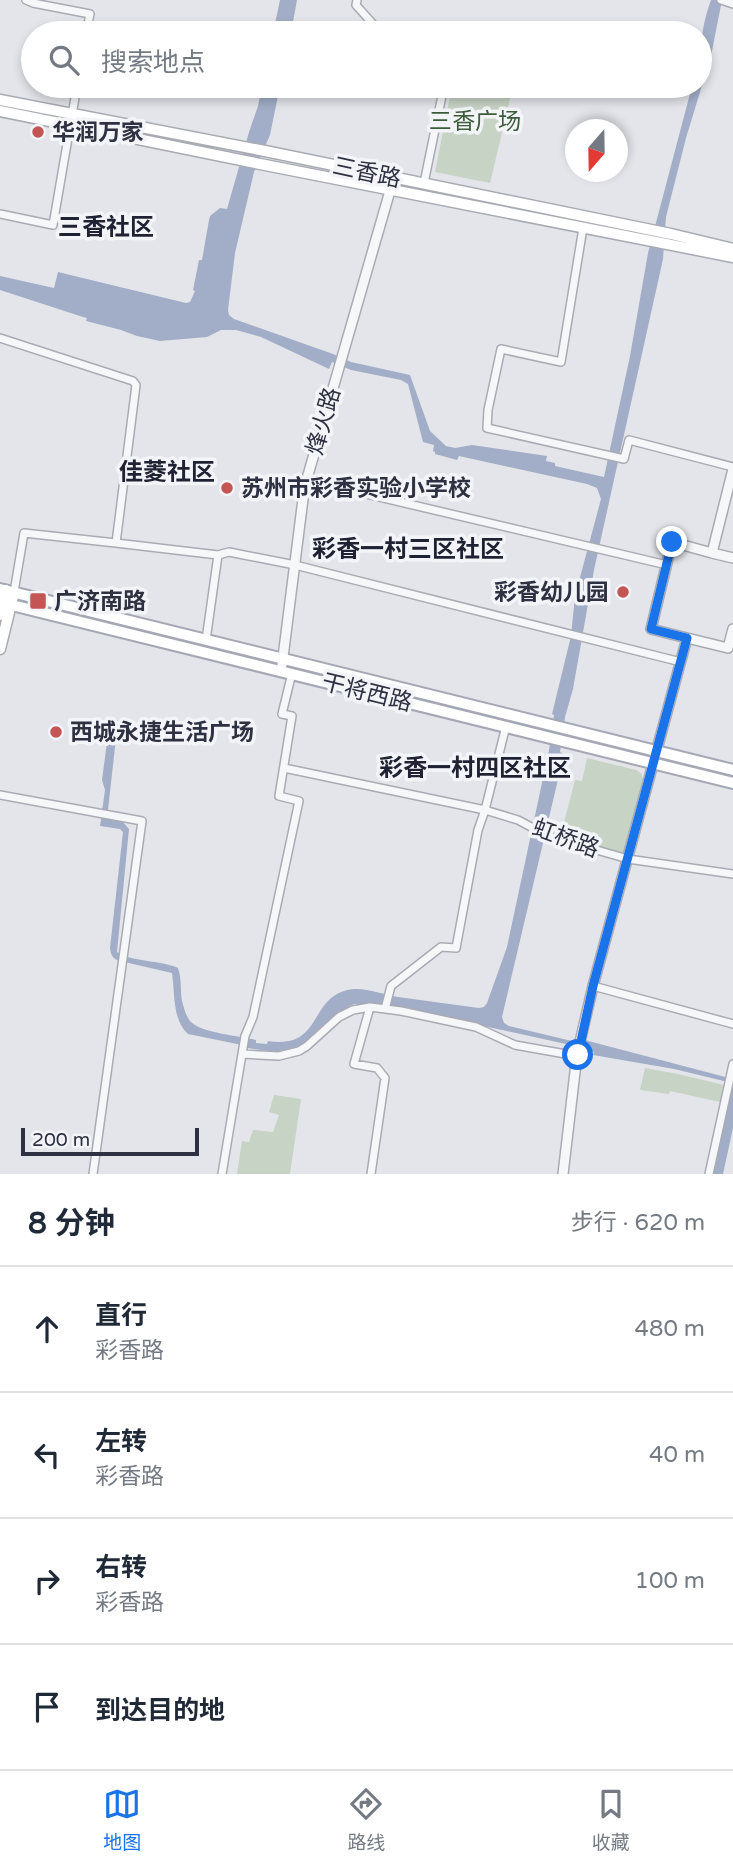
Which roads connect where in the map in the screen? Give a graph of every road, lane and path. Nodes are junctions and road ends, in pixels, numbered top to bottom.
1 (357, 0) edge
2 (722, 0) edge
3 (31, 1) edge
4 (733, 4) edge
5 (89, 21) edge
6 (370, 21) edge
7 (75, 98) edge
8 (442, 98) edge
9 (0, 100) edge
10 (0, 111) edge
11 (71, 120) junction
12 (394, 177) junction
13 (424, 183) junction
14 (390, 190) junction
15 (0, 214) edge
16 (583, 228) junction
17 (670, 234) junction
18 (733, 243) edge
19 (666, 245) junction
20 (706, 247) junction
21 (733, 249) edge
22 (733, 257) edge
23 (733, 264) edge
24 (0, 338) edge
25 (733, 468) edge
26 (307, 480) junction
27 (116, 543) junction
28 (712, 552) junction
29 (218, 555) junction
30 (733, 558) edge
31 (295, 565) junction
32 (667, 565) junction
33 (6, 597) edge
34 (0, 615) edge
35 (733, 629) edge
36 (687, 638) junction
37 (206, 640) junction
38 (732, 642) edge
39 (0, 649) edge
40 (681, 662) junction
41 (285, 668) junction
42 (506, 726) junction
43 (655, 757) junction
44 (284, 768) junction
45 (733, 770) edge
46 (733, 782) edge
47 (0, 795) edge
48 (485, 810) junction
49 (628, 859) junction
50 (733, 874) edge
51 (593, 986) junction
52 (370, 1007) junction
53 (386, 1008) junction
54 (733, 1024) edge
55 (242, 1054) junction
56 (577, 1056) junction
57 (733, 1064) edge
58 (93, 1174) edge
59 (222, 1174) edge
60 (371, 1174) edge
61 (562, 1174) edge
62 (709, 1174) edge

1 - 6 street
2 - 4 street
3 - 5 street
7 - 11 street
8 - 13 street
9 - 11 main road, 三香路
10 - 11 main road, 三香路
11 - 12 main road, 三香路
11 - 14 main road, 三香路
11 - 15 street
12 - 13 main road, 三香路
12 - 14 street, 烽火路
13 - 17 main road, 三香路
14 - 16 main road, 三香路
14 - 26 street, 烽火路
16 - 19 main road, 三香路
16 - 25 street
17 - 18 main road
17 - 20 main road, 三香路
19 - 20 main road, 三香路
19 - 23 main road
20 - 21 main road, 三香路
20 - 22 main road, 三香路
24 - 27 street
25 - 28 street
26 - 31 street, 烽火路
26 - 32 street
27 - 29 street
27 - 33 street
28 - 30 street
28 - 32 street
29 - 31 street
29 - 37 street
31 - 40 street
31 - 41 street, 烽火路
32 - 36 street
33 - 34 main road
33 - 37 main road, 干将西路
33 - 39 main road
33 - 41 main road, 干将西路
35 - 38 street
36 - 38 street
36 - 40 street
37 - 41 main road, 干将西路
40 - 43 street
41 - 42 main road, 干将西路
41 - 43 main road, 干将西路
41 - 44 street
42 - 43 main road, 干将西路
42 - 48 street
43 - 45 main road, 干将西路
43 - 46 main road, 干将西路
43 - 49 street
44 - 48 street, 虹桥路
44 - 55 street
47 - 58 street
48 - 49 street, 虹桥路
48 - 53 street
49 - 50 street, 虹桥路
49 - 51 street
51 - 54 street
51 - 56 street
52 - 53 street
52 - 55 street
52 - 60 street
53 - 56 street
55 - 59 street
56 - 61 street
57 - 62 street

